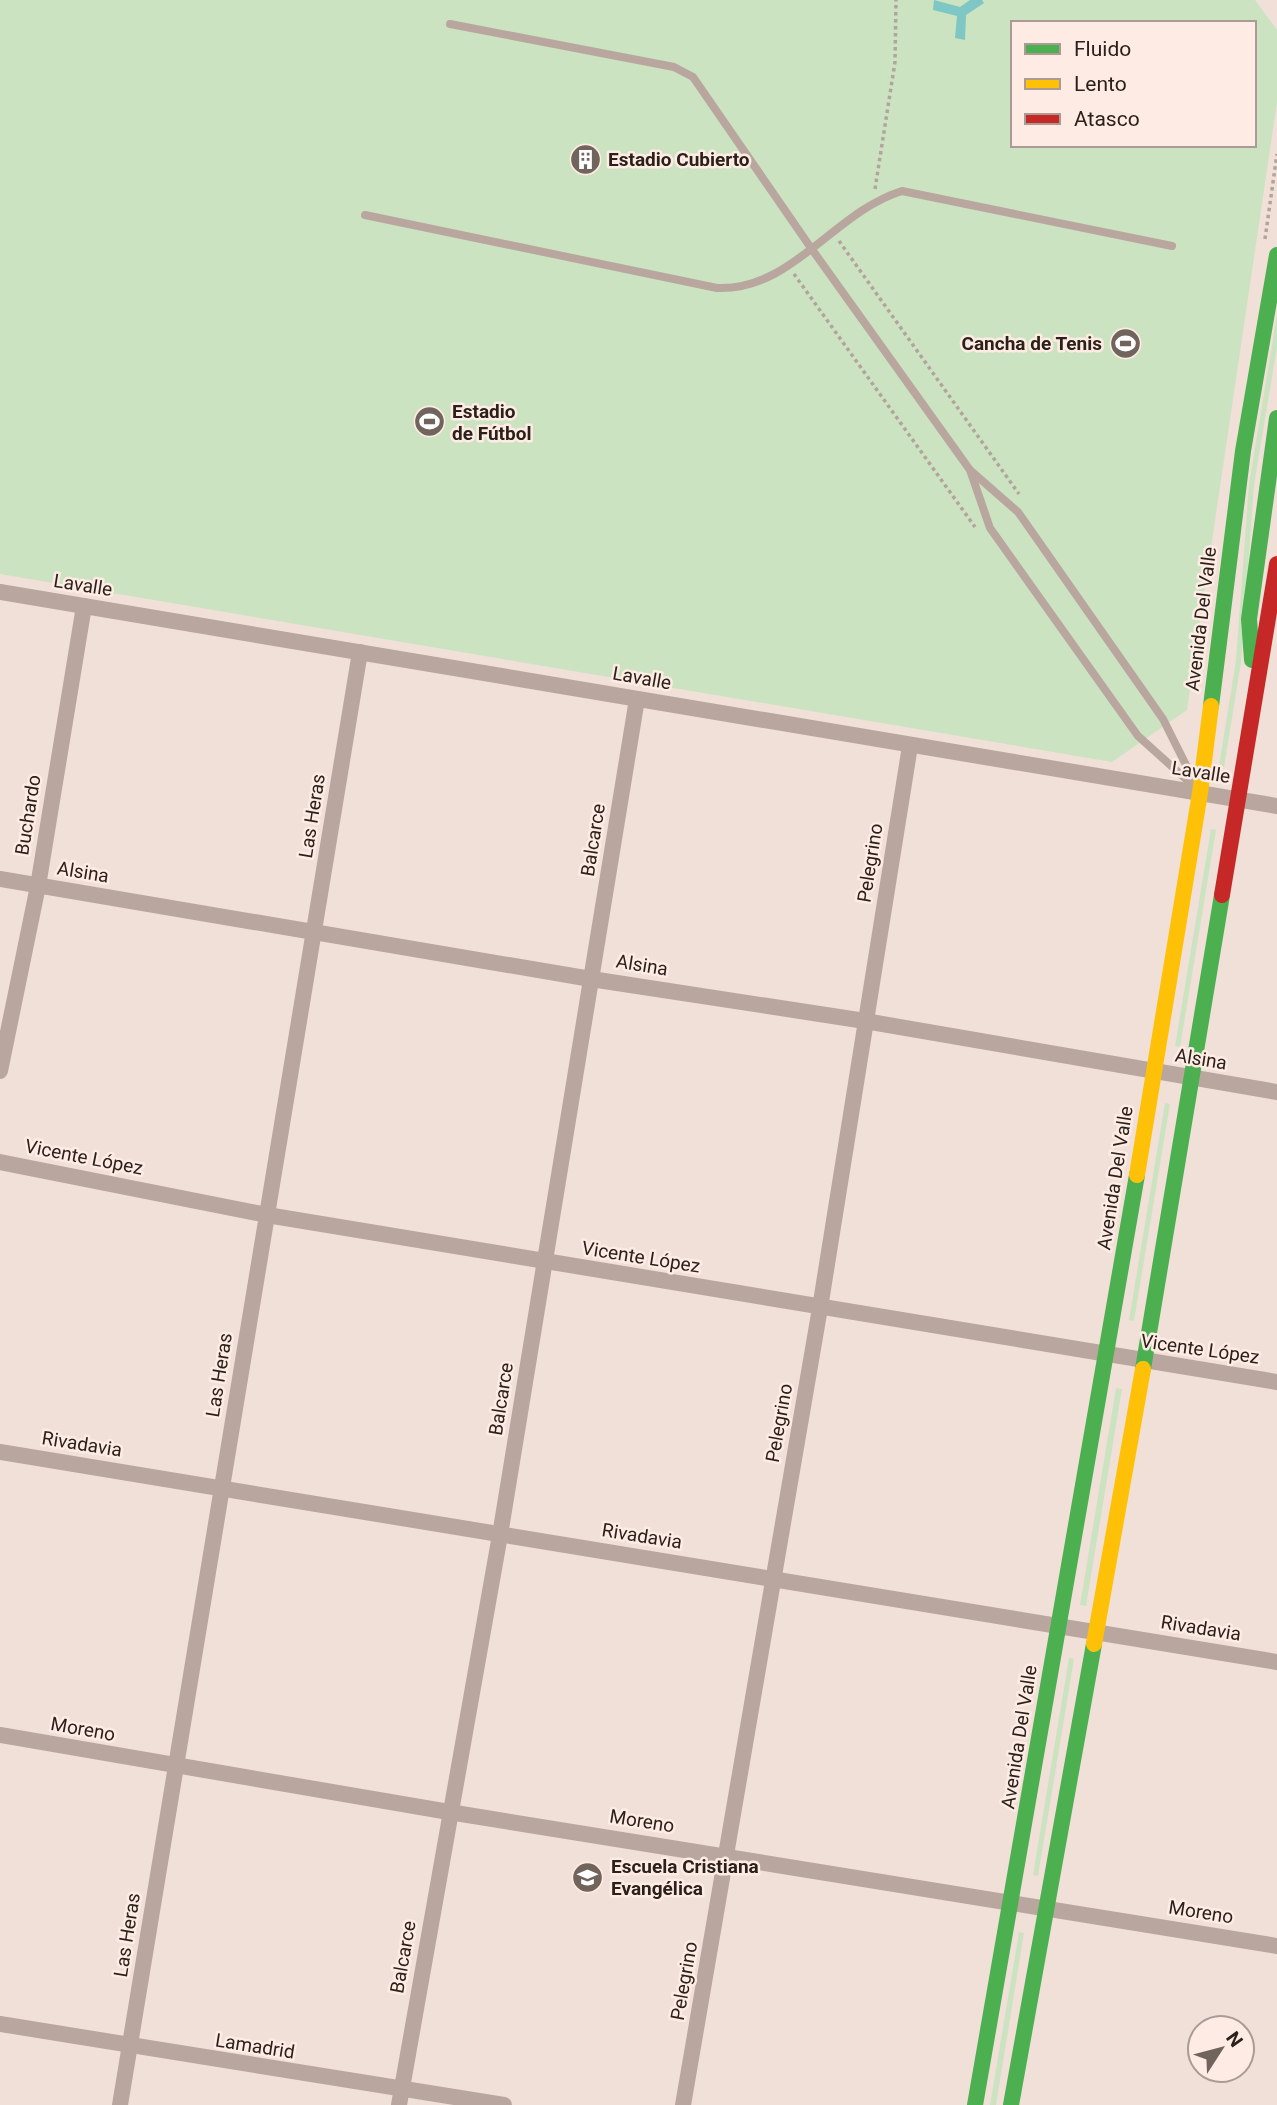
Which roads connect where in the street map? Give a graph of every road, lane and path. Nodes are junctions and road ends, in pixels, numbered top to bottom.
1 (896, 0) edge
2 (450, 24) dead end
3 (872, 203) junction
4 (365, 215) dead end
5 (833, 233) junction
6 (1172, 246) dead end
7 (811, 248) junction
8 (1277, 256) edge
9 (788, 266) junction
10 (1277, 418) edge
11 (970, 470) junction
12 (1019, 495) dead end
13 (983, 538) dead end
14 (1277, 564) edge
15 (0, 592) edge
16 (84, 606) junction
17 (360, 652) junction
18 (1257, 676) junction
19 (637, 699) junction
20 (910, 746) junction
21 (1200, 793) junction
22 (1237, 799) junction
23 (1277, 806) edge
24 (0, 879) edge
25 (38, 886) junction
26 (314, 932) junction
27 (591, 979) junction
28 (865, 1021) junction
29 (0, 1071) edge
30 (1154, 1073) junction
31 (1191, 1079) junction
32 (1277, 1092) edge
33 (0, 1162) edge
34 (267, 1215) junction
35 (545, 1262) junction
36 (820, 1308) junction
37 (1107, 1356) junction
38 (1144, 1362) junction
39 (1277, 1382) edge
40 (0, 1452) edge
41 (222, 1488) junction
42 (500, 1535) junction
43 (773, 1578) junction
44 (1059, 1625) junction
45 (1096, 1632) junction
46 (1277, 1662) edge
47 (0, 1735) edge
48 (176, 1767) junction
49 (449, 1812) junction
50 (727, 1856) junction
51 (1013, 1904) junction
52 (1049, 1909) junction
53 (1277, 1946) edge
54 (0, 2024) edge
55 (130, 2047) junction
56 (400, 2098) edge
57 (120, 2105) edge
58 (504, 2105) edge
59 (683, 2105) edge
60 (975, 2105) edge
61 (1011, 2105) edge

1 - 3 path
2 - 7 lane
3 - 5 lane
3 - 6 lane
4 - 9 lane
5 - 7 lane
5 - 12 path
7 - 9 lane
7 - 11 lane
8 - 21 main road, Avenida Del Valle
9 - 13 path
10 - 18 main road
11 - 21 lane
11 - 21 lane
14 - 18 main road
15 - 16 street, Lavalle
16 - 17 street, Lavalle
16 - 25 street, Buchardo
17 - 19 street, Lavalle
17 - 26 street, Las Heras
18 - 22 main road
19 - 20 street, Lavalle
19 - 27 street, Balcarce
20 - 21 street, Lavalle
20 - 28 street, Pelegrino
21 - 22 street, Lavalle
21 - 30 main road, Avenida Del Valle
22 - 23 street, Lavalle
22 - 31 main road
24 - 25 street, Alsina
25 - 26 street, Alsina
25 - 29 street, Buchardo
26 - 27 street, Alsina
26 - 34 street, Las Heras
27 - 28 street, Alsina
27 - 35 street, Balcarce
28 - 30 street, Alsina
28 - 36 street, Pelegrino
30 - 31 street, Alsina
30 - 37 main road, Avenida Del Valle
31 - 32 street, Alsina
31 - 38 main road
33 - 34 street, Vicente López
34 - 35 street, Vicente López
34 - 41 street, Las Heras
35 - 36 street, Vicente López
35 - 42 street, Balcarce
36 - 37 street, Vicente López
36 - 43 street, Pelegrino
37 - 38 street, Vicente López
37 - 44 main road, Avenida Del Valle
38 - 39 street, Vicente López
38 - 45 main road
40 - 41 street, Rivadavia
41 - 42 street, Rivadavia
41 - 48 street, Las Heras
42 - 43 street, Rivadavia
42 - 49 street, Balcarce
43 - 44 street, Rivadavia
43 - 50 street, Pelegrino
44 - 45 street, Rivadavia
44 - 51 main road, Avenida Del Valle
45 - 46 street, Rivadavia
45 - 52 main road
47 - 48 street, Moreno
48 - 49 street, Moreno
48 - 55 street, Las Heras
49 - 50 street, Moreno
49 - 56 street, Balcarce
50 - 51 street, Moreno
50 - 59 street, Pelegrino
51 - 52 street, Moreno
51 - 60 main road, Avenida Del Valle
52 - 53 street, Moreno
52 - 61 main road
54 - 55 street, Lamadrid
55 - 56 street, Lamadrid
55 - 57 street, Las Heras
56 - 58 street, Lamadrid

